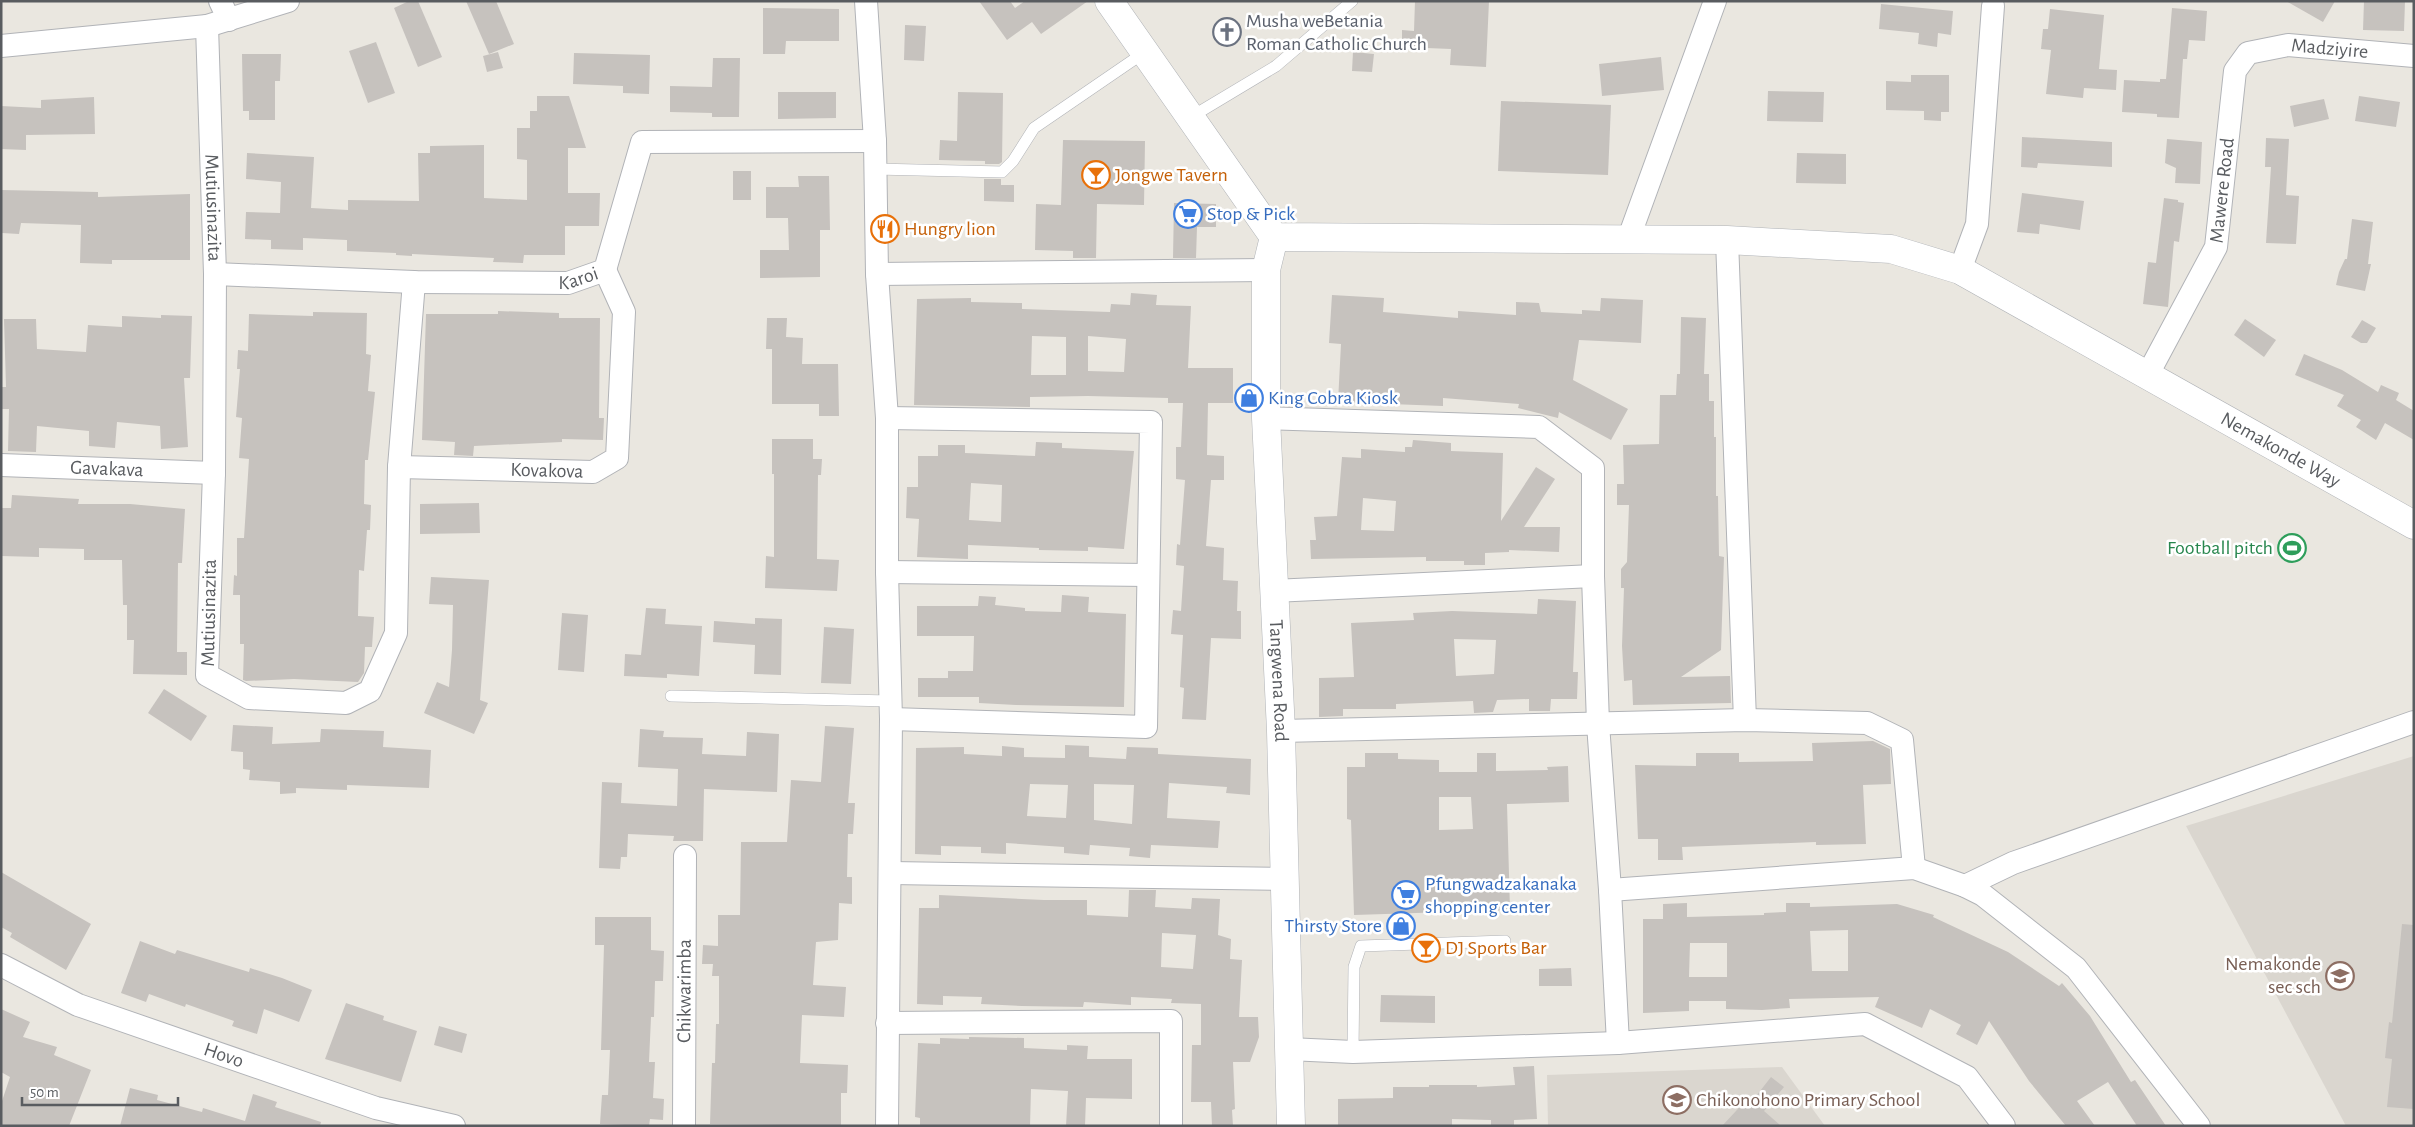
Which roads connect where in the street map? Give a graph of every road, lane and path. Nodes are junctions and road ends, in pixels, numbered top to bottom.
1 (288, 1) edge
2 (866, 1) edge
3 (1109, 1) edge
4 (1352, 1) edge
5 (1715, 1) edge
6 (1993, 6) dead end
7 (225, 11) edge
8 (207, 26) junction
9 (1, 46) edge
10 (1144, 52) junction
11 (2248, 53) joint
12 (2414, 56) edge
13 (1191, 117) junction
14 (875, 140) junction
15 (875, 169) junction
16 (1274, 237) junction
17 (1628, 240) junction
18 (1727, 240) junction
19 (605, 270) junction
20 (1266, 270) junction
21 (1960, 270) junction
22 (215, 274) junction
23 (877, 274) junction
24 (414, 282) junction
25 (2148, 374) junction
26 (887, 418) junction
27 (1266, 418) junction
28 (1, 465) edge
29 (399, 467) junction
30 (214, 473) junction
31 (2414, 526) edge
32 (887, 572) junction
33 (1148, 575) junction
34 (1593, 576) junction
35 (1273, 590) junction
36 (671, 696) dead end
37 (891, 710) junction
38 (1745, 720) junction
39 (2414, 722) edge
40 (1598, 724) junction
41 (1281, 731) junction
42 (685, 856) dead end
43 (1914, 868) junction
44 (891, 873) junction
45 (1283, 879) junction
46 (1965, 886) junction
47 (1610, 890) junction
48 (1505, 941) dead end
49 (1, 965) edge
50 (887, 1024) junction
51 (1618, 1043) junction
52 (1289, 1049) junction
53 (1353, 1052) junction
54 (373, 1117) edge
55 (454, 1126) edge
56 (684, 1126) edge
57 (887, 1126) edge
58 (1171, 1126) edge
59 (1291, 1126) edge
60 (2004, 1126) edge
61 (2199, 1126) edge

1 - 7 street
2 - 14 street
3 - 10 street
4 - 13 lane
5 - 17 street
6 - 21 street
7 - 8 street
8 - 9 street
8 - 22 street, Mutiusinazita
10 - 13 street
10 - 15 lane
11 - 12 street, Madziyire
11 - 25 street, Mawere Road
13 - 16 street
14 - 15 street
14 - 19 street, Karoi
15 - 23 street
16 - 17 street, Nemakonde Way
16 - 20 street, Tangwena Road
17 - 18 street, Nemakonde Way
18 - 21 street, Nemakonde Way
18 - 38 street
19 - 24 street, Karoi
19 - 29 street, Kovakova
20 - 23 street
20 - 27 street, Tangwena Road
21 - 25 street, Nemakonde Way
22 - 24 street, Karoi
22 - 30 street, Mutiusinazita
23 - 26 street
24 - 29 street, Mutiusinazita
25 - 31 street, Nemakonde Way
26 - 32 street
26 - 33 street
27 - 34 street
27 - 35 street, Tangwena Road
28 - 30 street, Gavakava
29 - 30 street, Mutiusinazita
32 - 33 street
32 - 37 street
33 - 37 street
34 - 35 street
34 - 40 street
35 - 41 street, Tangwena Road
36 - 37 lane
37 - 44 street
38 - 40 street
38 - 43 street
39 - 46 street
40 - 41 street
40 - 47 street
41 - 45 street, Tangwena Road
42 - 56 street, Chikwarimba
43 - 46 street
43 - 47 street
44 - 45 street
44 - 50 street
45 - 52 street, Tangwena Road
46 - 61 street
47 - 51 street
48 - 53 lane
49 - 54 street, Hovo
50 - 57 street
50 - 58 street
51 - 53 street
51 - 60 street
52 - 53 street
52 - 59 street, Tangwena Road
54 - 55 street, Hovo

